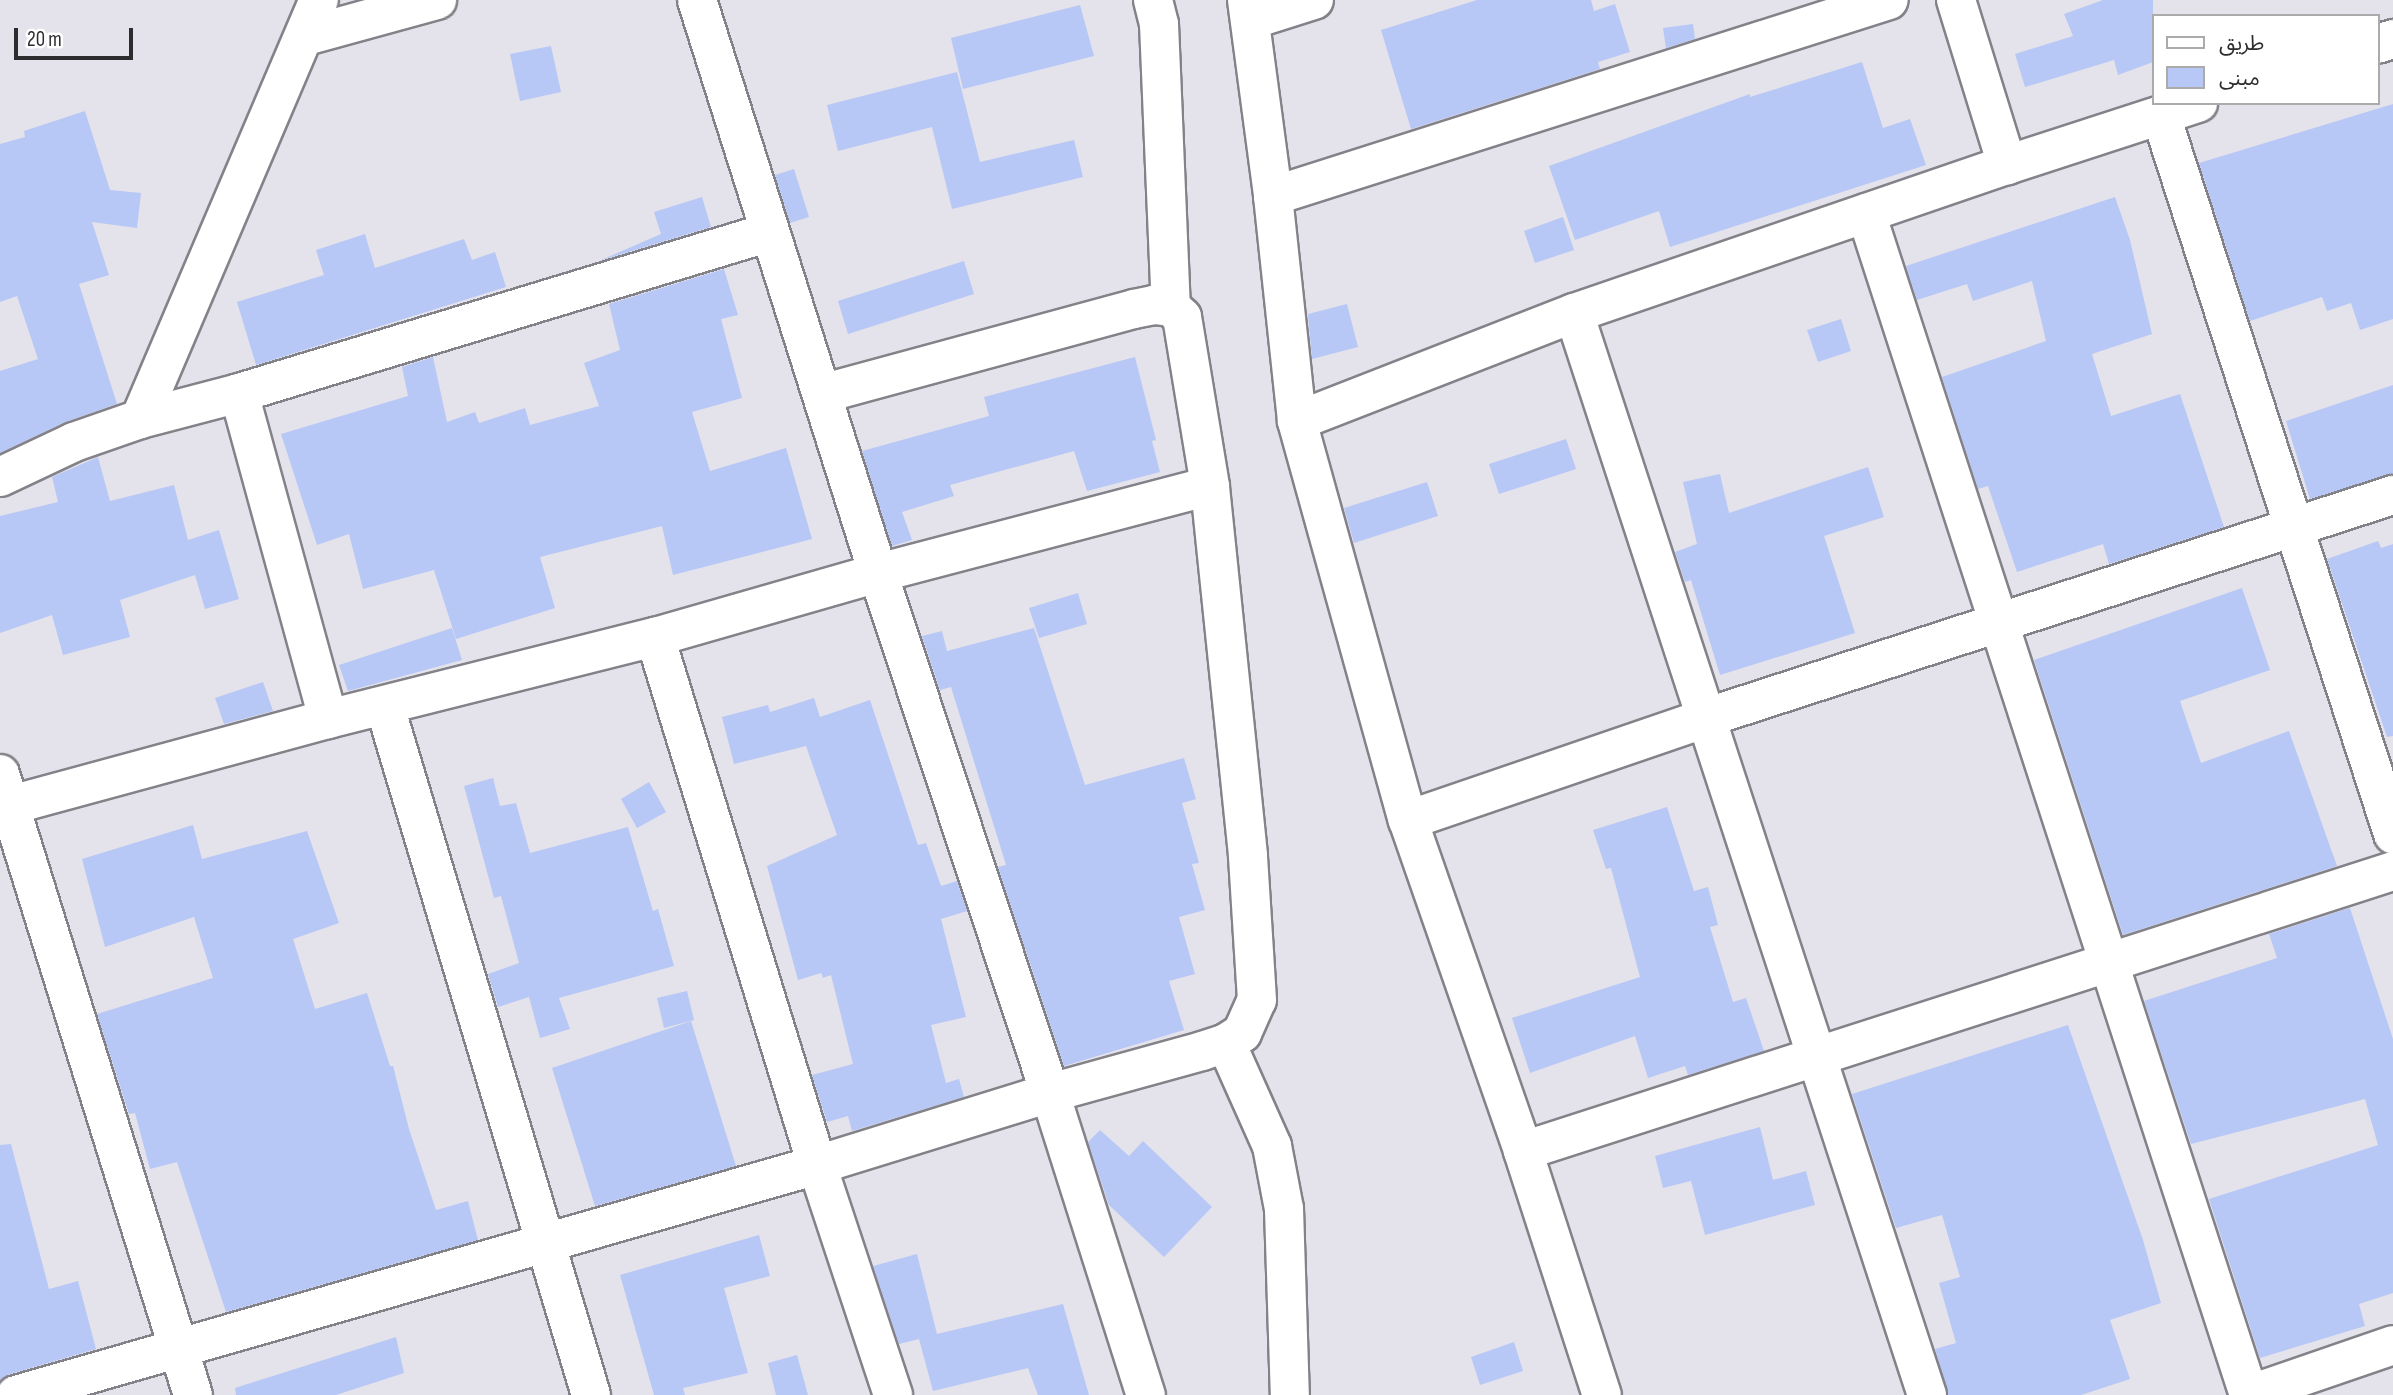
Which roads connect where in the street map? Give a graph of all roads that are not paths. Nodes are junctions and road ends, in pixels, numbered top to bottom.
1 (319, 0) edge
2 (437, 0) edge
3 (697, 0) edge
4 (1153, 0) edge
5 (1314, 0) edge
6 (1889, 0) edge
7 (1956, 0) edge
8 (1249, 10) edge
9 (306, 36) junction
10 (2192, 105) edge
11 (2161, 116) junction
12 (2007, 165) junction
13 (1273, 196) junction
14 (1866, 213) junction
15 (769, 232) junction
16 (1171, 307) junction
17 (1574, 313) junction
18 (239, 393) junction
19 (824, 393) junction
20 (140, 419) junction
21 (1297, 421) junction
22 (0, 477) edge
23 (1210, 486) junction
24 (2393, 495) edge
25 (2296, 527) junction
26 (878, 573) junction
27 (1996, 622) junction
28 (655, 637) junction
29 (385, 707) junction
30 (1708, 717) junction
31 (328, 719) junction
32 (3, 796) edge
33 (1408, 820) junction
34 (2393, 834) edge
35 (2393, 871) edge
36 (2107, 961) junction
37 (1226, 1043) junction
38 (1815, 1055) junction
39 (1050, 1093) junction
40 (1523, 1151) junction
41 (817, 1165) junction
42 (543, 1242) junction
43 (2393, 1345) edge
44 (178, 1347) junction
45 (16, 1395) edge
46 (193, 1395) edge
47 (591, 1395) edge
48 (893, 1395) edge
49 (1146, 1395) edge
50 (1290, 1395) edge
51 (1602, 1395) edge
52 (1927, 1395) edge
53 (2248, 1395) edge

1 - 9 street
2 - 9 street
3 - 15 street
4 - 16 street
5 - 8 street
6 - 13 street
7 - 12 street
8 - 13 street
9 - 20 street
10 - 11 street
11 - 12 street
11 - 25 street
12 - 14 street
13 - 21 street
14 - 17 street
14 - 27 street
15 - 18 street
15 - 19 street
16 - 19 street
16 - 23 street
17 - 21 street
17 - 30 street
18 - 20 street
18 - 31 street
19 - 26 street
20 - 22 street
21 - 33 street
23 - 26 street
23 - 37 street
24 - 25 street
25 - 27 street
25 - 34 street
26 - 28 street
26 - 39 street
27 - 30 street
27 - 36 street
28 - 29 street
28 - 41 street
29 - 31 street
29 - 42 street
30 - 33 street
30 - 38 street
31 - 32 street
32 - 44 street
33 - 40 street
35 - 36 street
36 - 38 street
36 - 53 street
37 - 39 street
37 - 50 street
38 - 40 street
38 - 52 street
39 - 41 street
39 - 49 street
40 - 51 street
41 - 42 street
41 - 48 street
42 - 44 street
42 - 47 street
43 - 53 street
44 - 45 street
44 - 46 street

